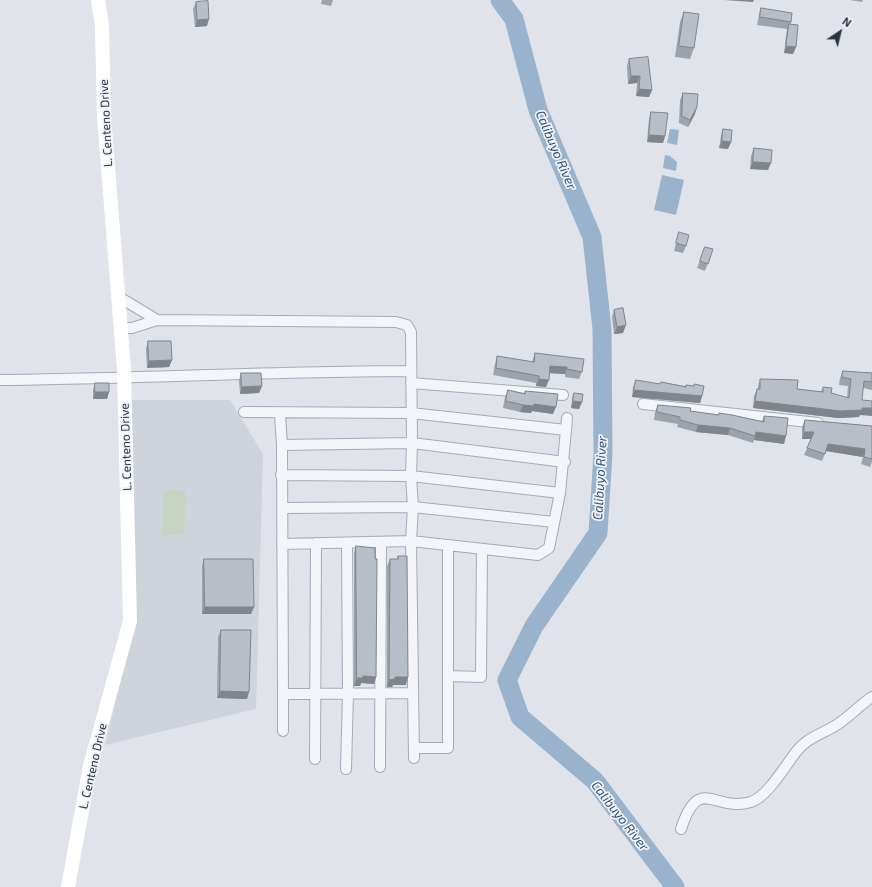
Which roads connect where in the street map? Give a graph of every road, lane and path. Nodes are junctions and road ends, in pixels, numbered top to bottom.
1 (98, 0) edge
2 (119, 296) junction
3 (157, 320) junction
4 (122, 328) junction
5 (411, 371) junction
6 (124, 379) junction
7 (0, 380) edge
8 (411, 383) junction
9 (563, 395) dead end
10 (643, 404) dead end
11 (244, 412) dead end
12 (411, 413) junction
13 (280, 414) junction
14 (567, 418) dead end
15 (828, 424) edge
16 (566, 430) junction
17 (412, 443) junction
18 (282, 445) junction
19 (565, 462) junction
20 (281, 475) junction
21 (411, 476) junction
22 (560, 493) junction
23 (413, 507) junction
24 (282, 508) junction
25 (554, 522) junction
26 (411, 541) junction
27 (381, 543) junction
28 (282, 544) junction
29 (316, 544) junction
30 (347, 544) junction
31 (448, 545) junction
32 (482, 549) junction
33 (448, 676) junction
34 (414, 693) junction
35 (283, 694) junction
36 (314, 694) junction
37 (348, 694) junction
38 (379, 694) junction
39 (872, 697) edge
40 (283, 730) dead end
41 (315, 759) dead end
42 (380, 767) dead end
43 (346, 770) dead end
44 (682, 829) dead end
45 (68, 887) edge

1 - 2 street, L. Centeno Drive
2 - 3 street
2 - 4 street, L. Centeno Drive
3 - 4 street
3 - 5 street
4 - 6 street, L. Centeno Drive
5 - 6 street
5 - 8 street
6 - 7 street
6 - 45 street, L. Centeno Drive
8 - 9 street
8 - 12 street
10 - 15 street
11 - 13 street
12 - 13 street
12 - 16 street
12 - 17 street
13 - 18 street
14 - 16 street
16 - 19 street
17 - 18 street
17 - 19 street
17 - 21 street
18 - 20 street
19 - 22 street
20 - 21 street
20 - 24 street
21 - 22 street
21 - 23 street
22 - 25 street
23 - 24 street
23 - 25 street
23 - 26 street
24 - 28 street
25 - 32 street
26 - 27 street
26 - 31 street
26 - 34 street
27 - 30 street
27 - 38 street
28 - 29 street
28 - 35 street
29 - 30 street
29 - 36 street
30 - 37 street
31 - 32 street
31 - 33 street
32 - 33 street
33 - 34 street
34 - 38 street
35 - 36 street
35 - 40 street
36 - 37 street
36 - 41 street
37 - 38 street
37 - 43 street
38 - 42 street
39 - 44 street

